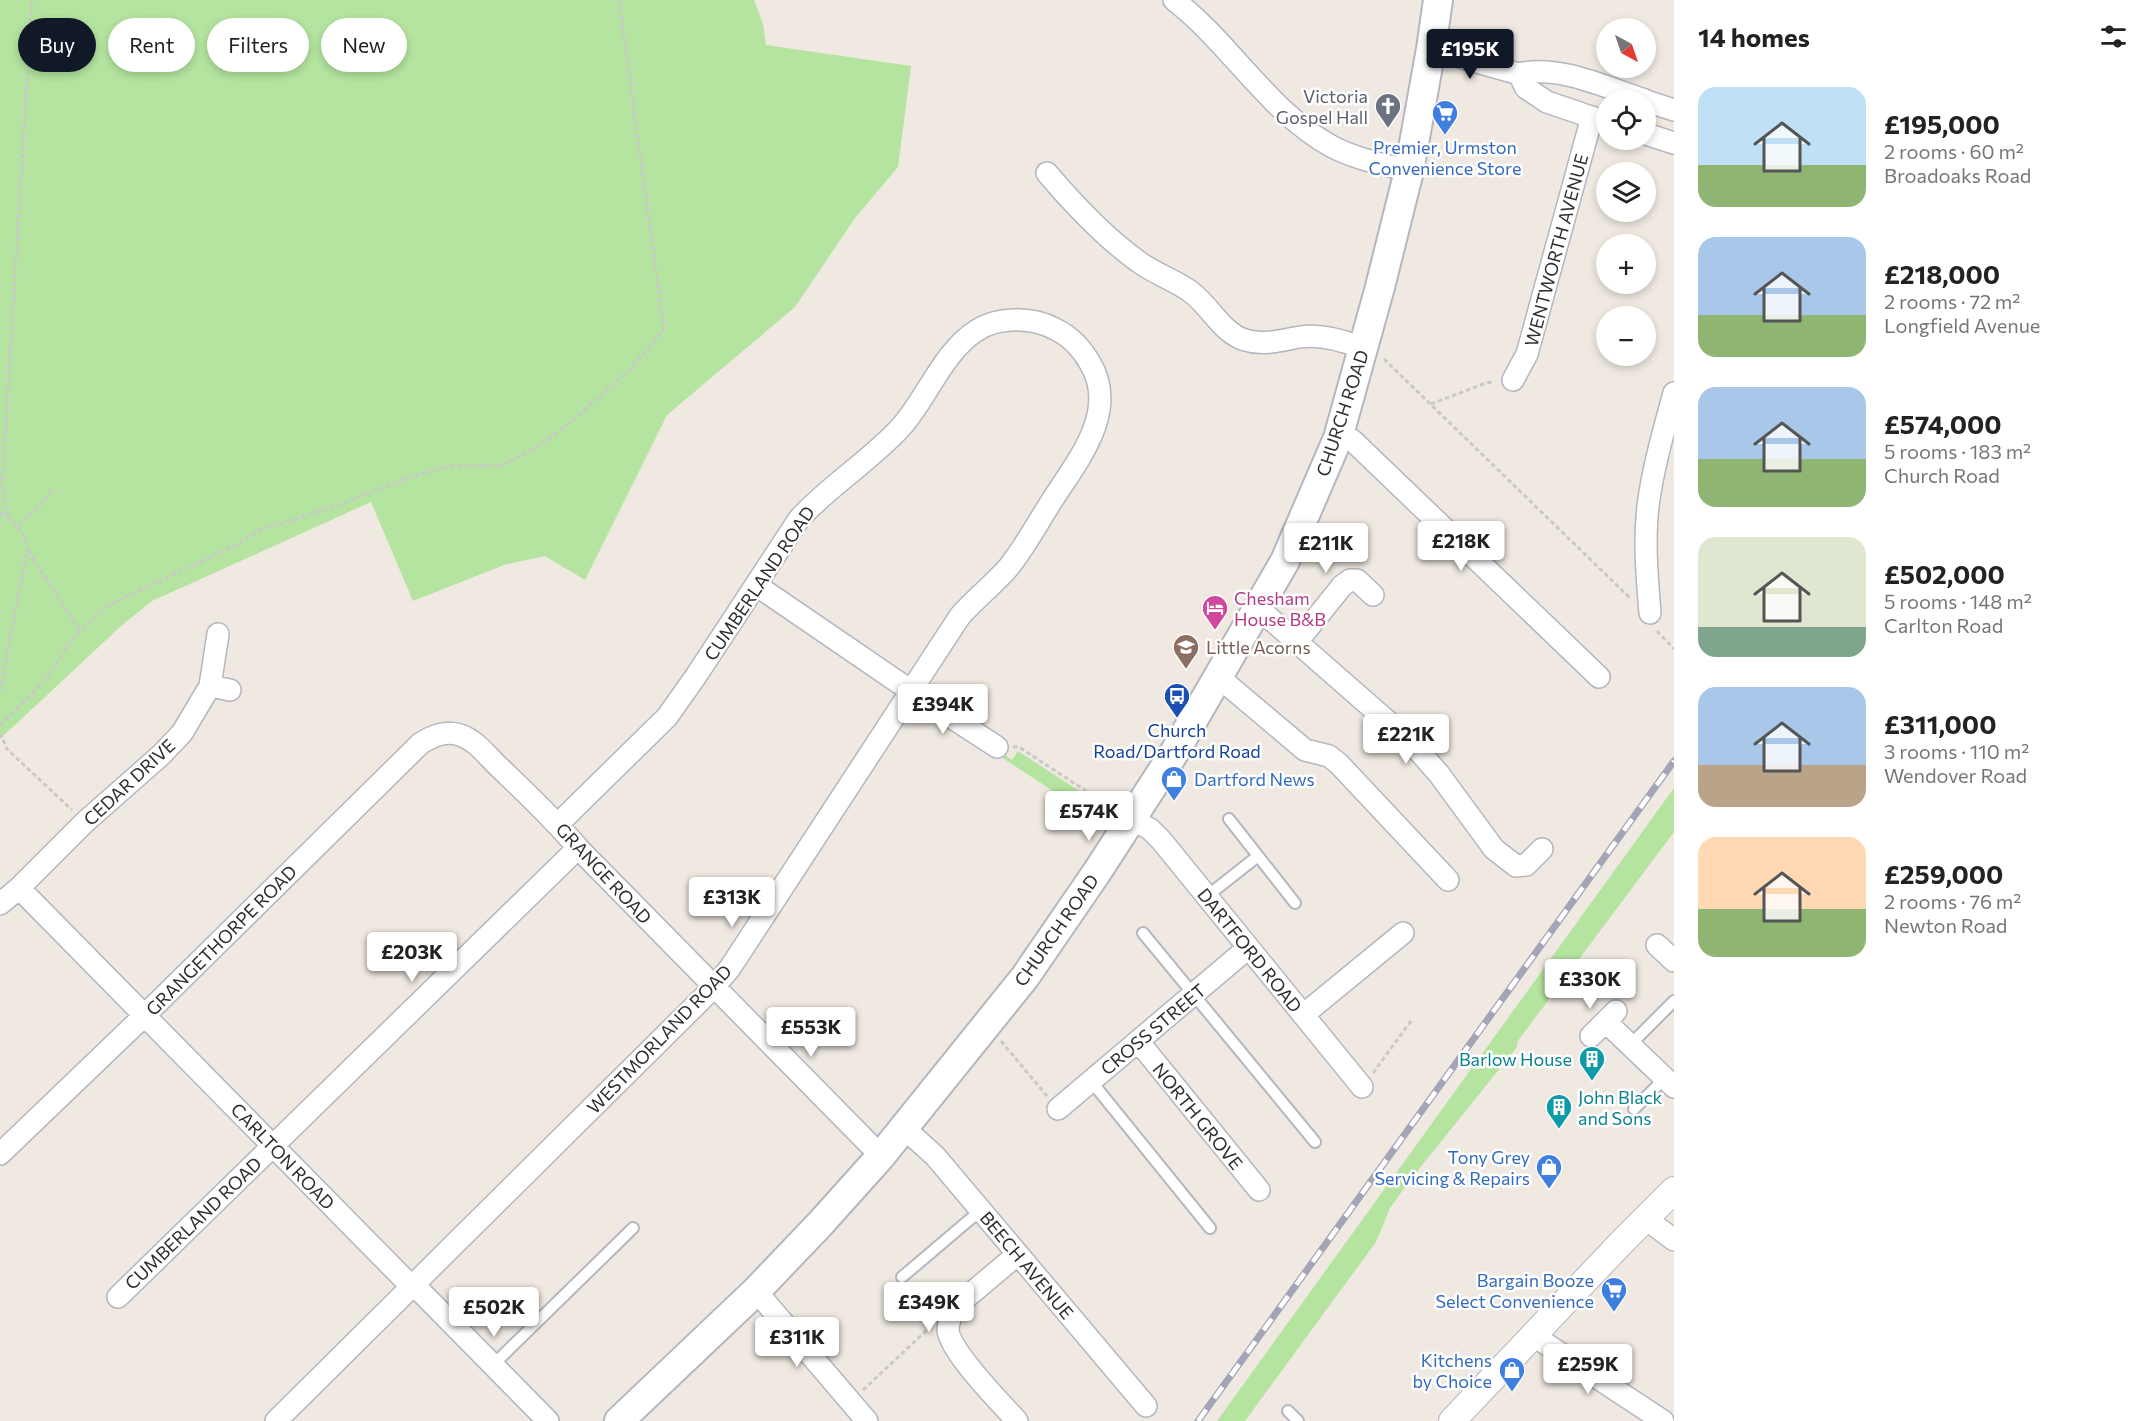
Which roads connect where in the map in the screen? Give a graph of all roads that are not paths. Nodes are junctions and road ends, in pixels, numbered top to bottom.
1 (1438, 0) edge
2 (1188, 4) edge
3 (1431, 49) junction
4 (1519, 74) junction
5 (1612, 90) edge
6 (1656, 104) edge
7 (1674, 110) edge
8 (1596, 118) edge
9 (1596, 129) edge
10 (1656, 137) edge
11 (1674, 143) edge
12 (1045, 170) dead end
13 (1409, 171) junction
14 (1362, 348) junction
15 (1086, 357) joint
16 (1513, 380) road end
17 (1674, 393) edge
18 (1338, 438) junction
19 (1668, 439) edge
20 (756, 585) junction
21 (1373, 595) dead end
22 (1258, 608) junction
23 (1643, 608) road end
24 (218, 634) dead end
25 (1297, 642) junction
26 (1599, 677) dead end
27 (1217, 678) junction
28 (911, 691) junction
29 (445, 733) joint
30 (997, 747) road end
31 (1131, 819) junction
32 (1229, 819) dead end
33 (558, 824) junction
34 (64, 845) joint
35 (578, 848) junction
36 (1542, 849) dead end
37 (1258, 856) junction
38 (1448, 880) dead end
39 (7, 895) edge
40 (1206, 897) junction
41 (1296, 903) dead end
42 (1143, 933) dead end
43 (1403, 933) dead end
44 (1657, 945) dead end
45 (1248, 948) junction
46 (1674, 961) edge
47 (714, 987) junction
48 (1193, 995) junction
49 (1674, 1001) edge
50 (145, 1015) junction
51 (1303, 1015) junction
52 (1604, 1023) dead end
53 (1138, 1041) junction
54 (1630, 1045) junction
55 (1091, 1081) junction
56 (1669, 1082) edge
57 (1362, 1088) road end
58 (1058, 1109) road end
59 (1634, 1109) dead end
60 (904, 1128) junction
61 (1315, 1142) dead end
62 (273, 1146) junction
63 (0, 1154) edge
64 (881, 1156) junction
65 (1258, 1190) dead end
66 (1674, 1190) edge
67 (981, 1210) junction
68 (1646, 1219) junction
69 (633, 1228) dead end
70 (1210, 1228) dead end
71 (1674, 1240) edge
72 (1018, 1254) junction
73 (902, 1277) dead end
74 (413, 1286) junction
75 (756, 1291) junction
76 (118, 1297) dead end
77 (1534, 1336) junction
78 (493, 1365) junction
79 (1146, 1406) dead end
80 (1288, 1411) dead end
81 (276, 1421) edge
82 (548, 1421) edge
83 (619, 1421) edge
84 (867, 1421) edge
85 (1017, 1421) edge
86 (1298, 1421) edge
87 (1452, 1421) edge
88 (1663, 1421) edge

1 - 3 main road, CHURCH ROAD
2 - 13 street
3 - 4 street
3 - 13 main road, CHURCH ROAD
4 - 5 street
4 - 8 street
6 - 7 street
9 - 16 street, WENTWORTH AVENUE
10 - 11 street
12 - 14 street
13 - 14 main road, CHURCH ROAD
14 - 18 main road, CHURCH ROAD
15 - 20 street, CUMBERLAND ROAD
15 - 28 street, WESTMORLAND ROAD
17 - 19 street
18 - 22 main road, CHURCH ROAD
18 - 26 street
19 - 23 street
20 - 28 street
20 - 33 street, CUMBERLAND ROAD
21 - 25 street
22 - 25 street
22 - 27 main road, CHURCH ROAD
24 - 34 street, CEDAR DRIVE
25 - 36 street
27 - 31 main road, CHURCH ROAD
27 - 38 street
28 - 30 street
28 - 47 street, WESTMORLAND ROAD
29 - 33 street, GRANGE ROAD
29 - 50 street, GRANGETHORPE ROAD
31 - 40 street, DARTFORD ROAD
31 - 60 main road, CHURCH ROAD
32 - 37 lane
33 - 35 street, GRANGE ROAD
34 - 39 street, CARLTON ROAD
35 - 47 street, GRANGE ROAD
35 - 62 street, CUMBERLAND ROAD
37 - 40 lane
37 - 41 lane
39 - 50 street, CARLTON ROAD
40 - 45 street, DARTFORD ROAD
42 - 48 lane
43 - 51 street
44 - 46 street
45 - 48 street, CROSS STREET
45 - 51 street, DARTFORD ROAD
47 - 64 street, GRANGE ROAD
47 - 74 street, WESTMORLAND ROAD
48 - 53 street, CROSS STREET
48 - 61 lane
49 - 54 lane
50 - 62 street, CARLTON ROAD
50 - 63 street, GRANGETHORPE ROAD
51 - 57 street, DARTFORD ROAD
52 - 54 street
53 - 55 street, CROSS STREET
53 - 65 street, NORTH GROVE
54 - 56 street
55 - 58 street, CROSS STREET
55 - 70 lane
56 - 59 lane
60 - 64 main road, CHURCH ROAD
60 - 67 street, BEECH AVENUE
62 - 74 street, CARLTON ROAD
62 - 76 street, CUMBERLAND ROAD
64 - 75 main road, CHURCH ROAD
66 - 68 street
67 - 72 street, BEECH AVENUE
67 - 73 lane
68 - 71 street
68 - 77 street
69 - 78 lane
72 - 79 street, BEECH AVENUE
72 - 85 street
74 - 78 street, CARLTON ROAD
74 - 81 street, WESTMORLAND ROAD
75 - 83 main road, CHURCH ROAD
75 - 84 street
77 - 87 street
77 - 88 street
78 - 82 street, CARLTON ROAD
80 - 86 lane

